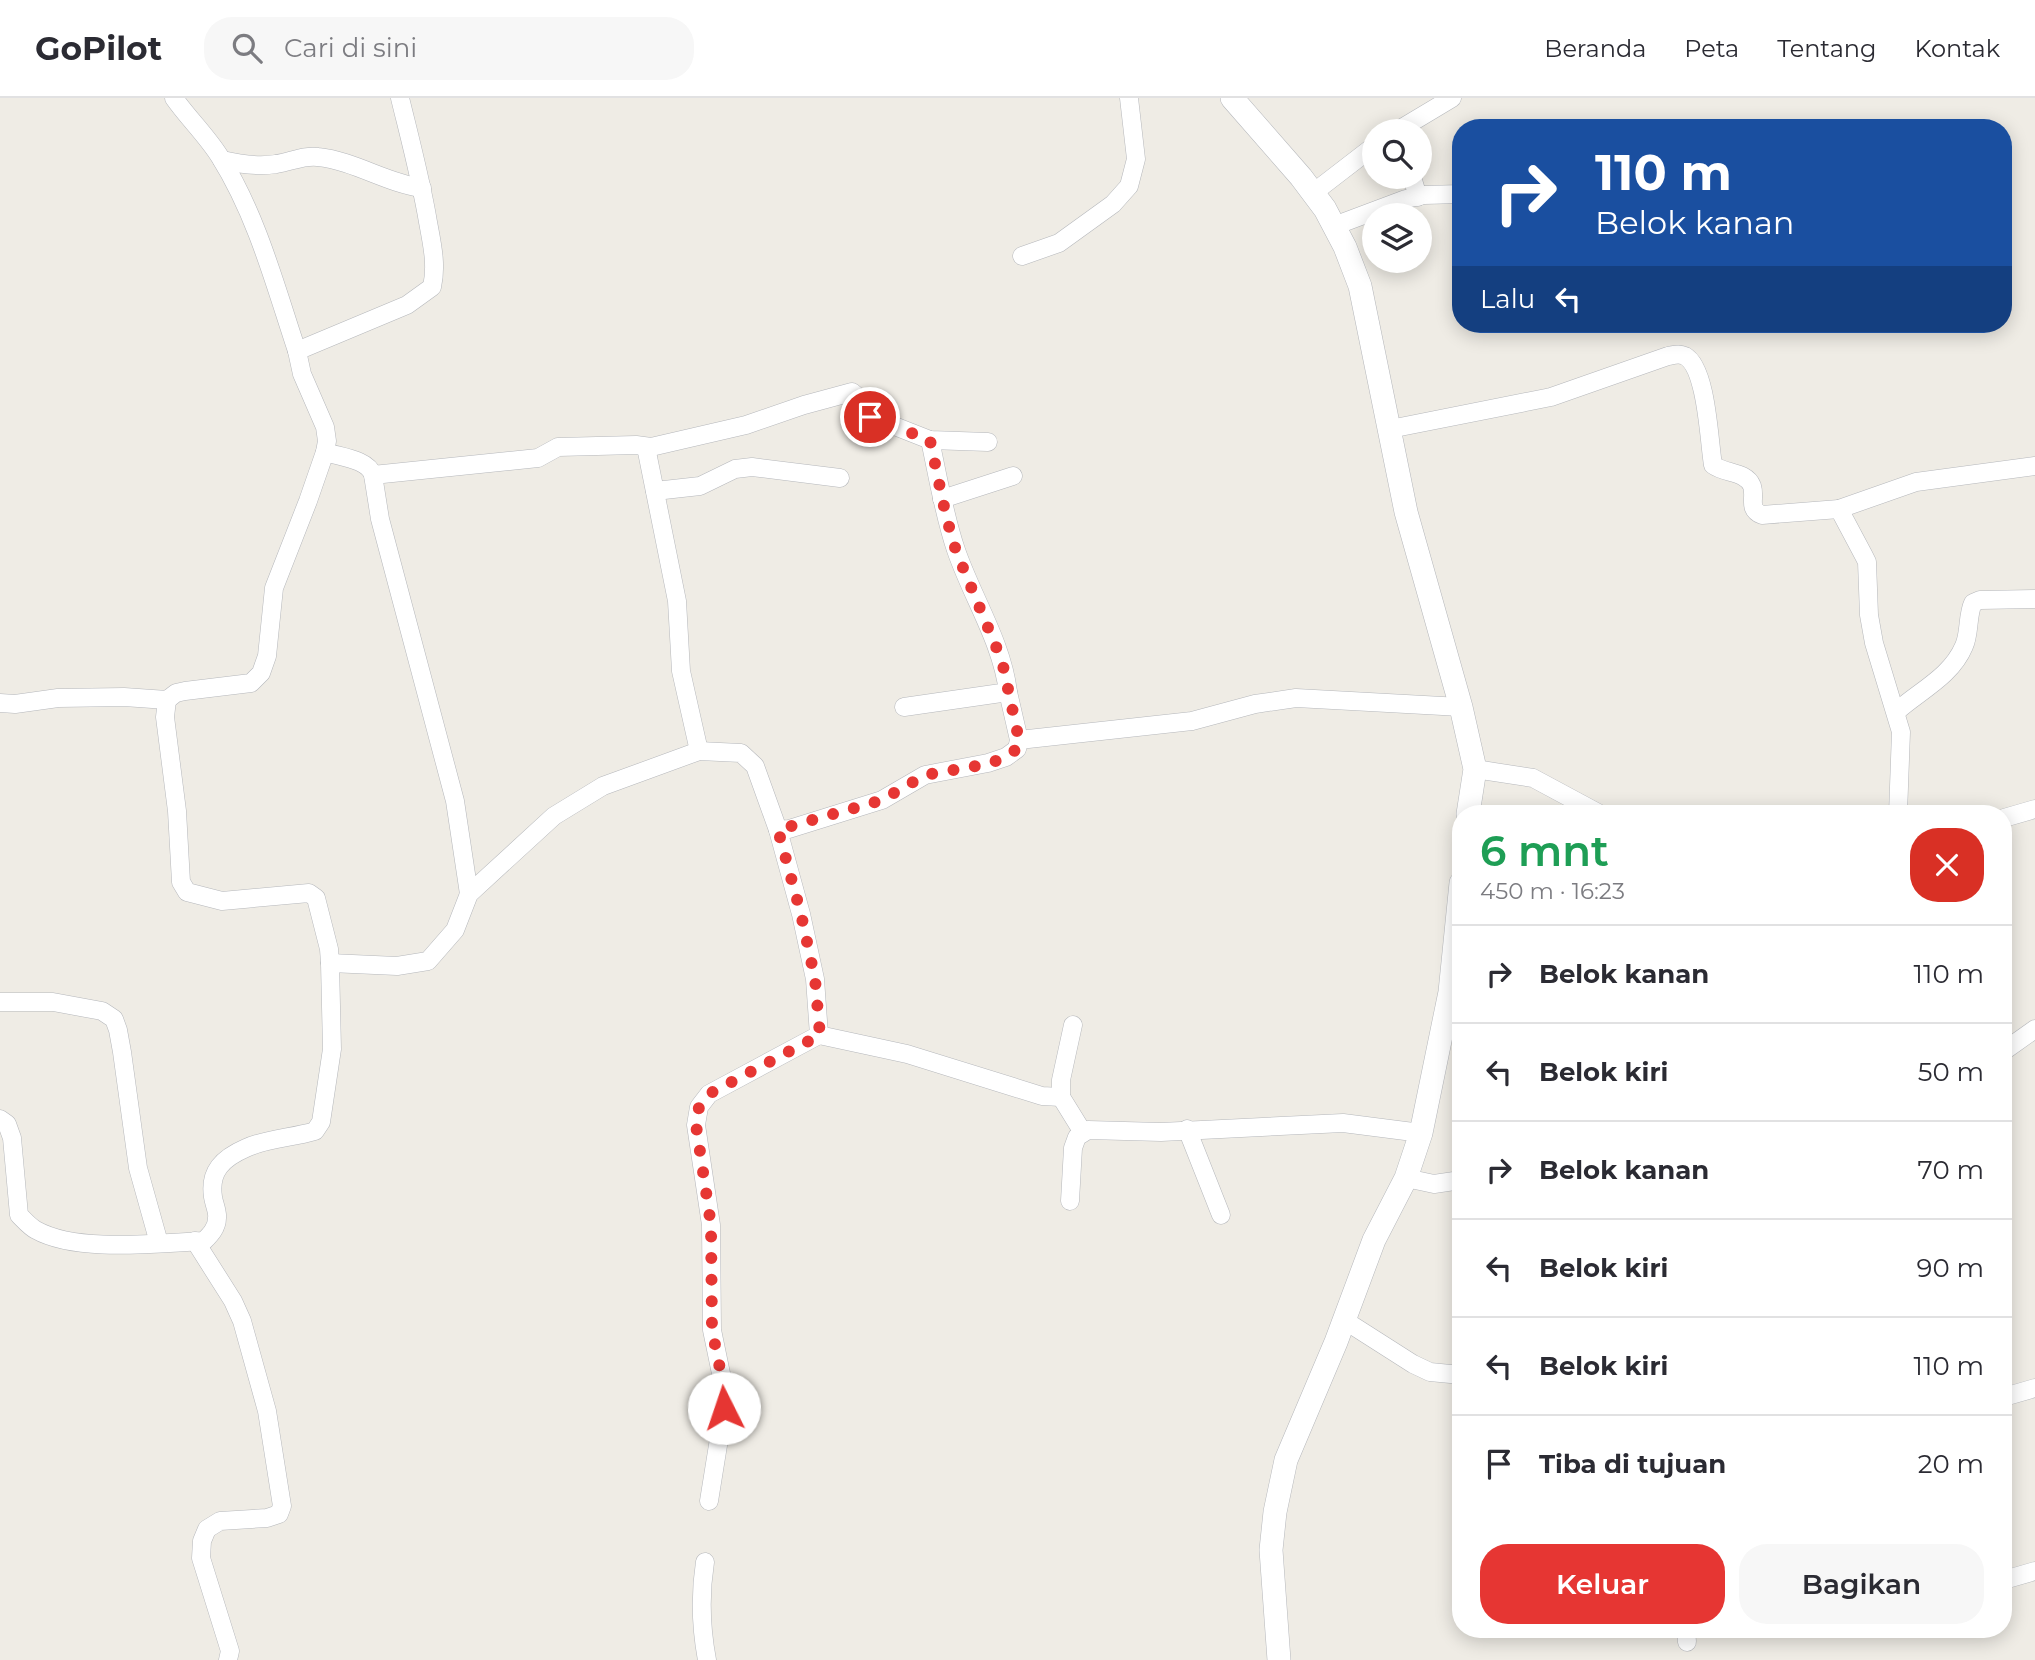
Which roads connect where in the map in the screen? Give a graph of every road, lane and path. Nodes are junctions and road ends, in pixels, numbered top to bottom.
1 (174, 98) edge
2 (400, 98) edge
3 (1129, 98) edge
4 (1232, 98) edge
5 (1452, 98) edge
6 (1418, 119) edge
7 (1362, 155) edge
8 (222, 160) junction
9 (422, 188) junction
10 (1416, 189) edge
11 (1313, 193) junction
12 (1452, 195) edge
13 (1418, 197) junction
14 (1334, 226) junction
15 (1022, 256) dead end
16 (297, 351) junction
17 (1390, 429) junction
18 (930, 440) junction
19 (988, 442) dead end
20 (646, 447) junction
21 (325, 453) junction
22 (2035, 466) edge
23 (373, 475) junction
24 (1013, 476) dead end
25 (840, 478) dead end
26 (655, 491) junction
27 (942, 499) junction
28 (1839, 509) junction
29 (2035, 599) edge
30 (1008, 692) junction
31 (167, 700) junction
32 (0, 703) edge
33 (904, 707) dead end
34 (1461, 707) junction
35 (1896, 712) junction
36 (1019, 740) junction
37 (699, 751) junction
38 (1475, 769) junction
39 (1469, 805) edge
40 (1583, 805) edge
41 (1899, 805) edge
42 (2035, 808) edge
43 (2012, 815) edge
44 (778, 830) junction
45 (469, 894) junction
46 (330, 962) junction
47 (1452, 972) edge
48 (0, 1003) edge
49 (1073, 1025) dead end
50 (2035, 1029) edge
51 (820, 1035) junction
52 (2012, 1045) edge
53 (1061, 1097) junction
54 (0, 1119) edge
55 (1187, 1129) junction
56 (1082, 1131) junction
57 (1421, 1133) junction
58 (1406, 1178) junction
59 (1452, 1181) edge
60 (1070, 1201) dead end
61 (1221, 1214) dead end
62 (195, 1241) junction
63 (159, 1243) junction
64 (1344, 1320) junction
65 (1452, 1374) edge
66 (2035, 1388) edge
67 (2012, 1395) edge
68 (709, 1501) dead end
69 (705, 1562) dead end
70 (2035, 1571) edge
71 (2012, 1578) edge
72 (228, 1660) edge
73 (707, 1660) edge
74 (1279, 1660) edge

1 - 8 street
2 - 9 street
3 - 15 street
4 - 11 street
5 - 6 street
7 - 11 street
8 - 9 street
8 - 16 street
9 - 16 street
10 - 13 street
11 - 14 street
12 - 13 street
13 - 14 street
14 - 17 street
16 - 21 street
17 - 28 street
17 - 34 street
18 - 19 street
18 - 20 street
18 - 27 street
20 - 23 street
20 - 26 street
21 - 23 street
21 - 31 street
22 - 28 street
23 - 45 street
24 - 27 street
25 - 26 street
26 - 37 street
27 - 30 street
28 - 35 street
29 - 35 street
30 - 33 street
30 - 36 street
31 - 32 street
31 - 46 street
34 - 36 street
34 - 38 street
35 - 41 street
36 - 44 street
37 - 44 street
37 - 45 street
38 - 39 street
38 - 40 street
42 - 43 street
44 - 51 street
45 - 46 street
46 - 62 street
47 - 57 street
48 - 63 street
49 - 53 street
50 - 52 street
51 - 53 street
51 - 68 street
53 - 56 street
54 - 63 street
55 - 56 street
55 - 57 street
55 - 61 street
56 - 60 street
57 - 58 street
58 - 59 street
58 - 64 street
62 - 63 street
62 - 72 street
64 - 65 street
64 - 74 street
66 - 67 street
69 - 73 street
70 - 71 street

